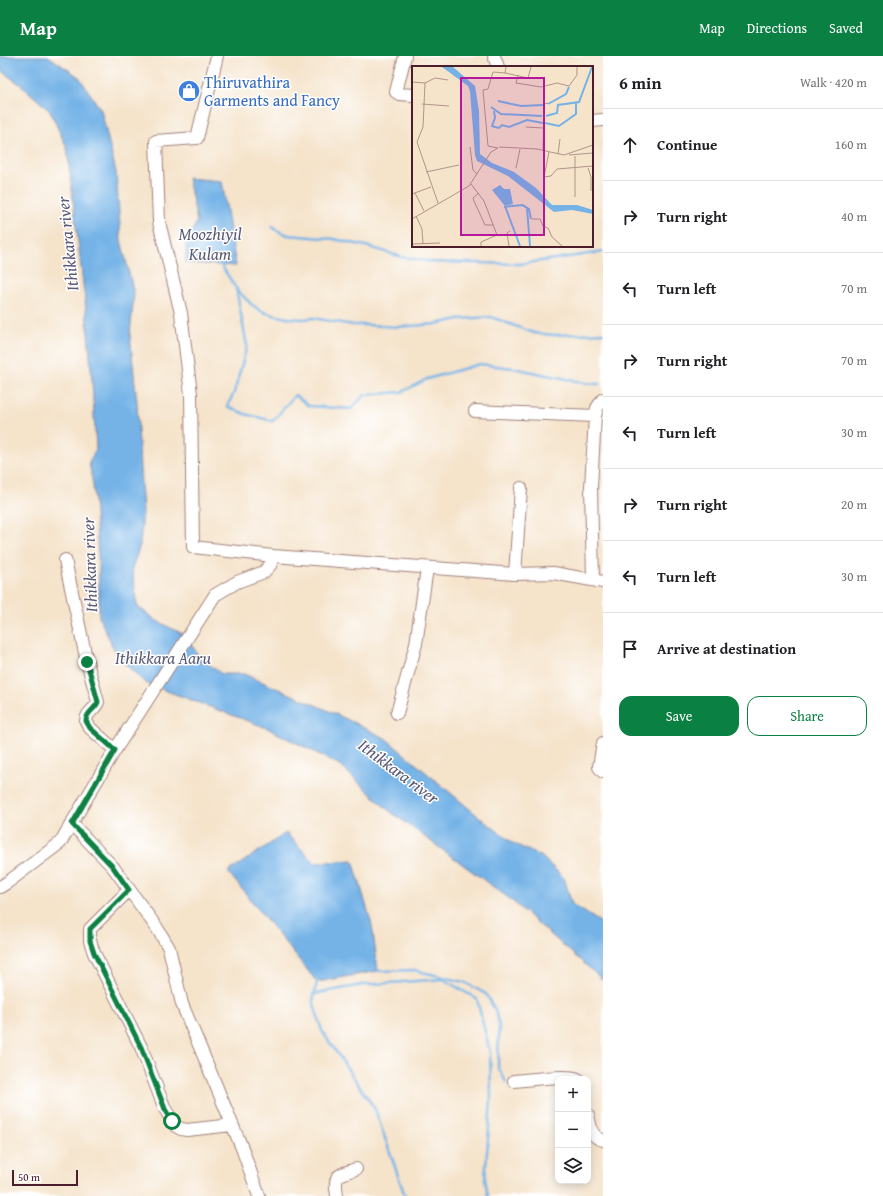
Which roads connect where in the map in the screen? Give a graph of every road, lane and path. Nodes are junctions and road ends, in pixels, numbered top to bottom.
1 (217, 56) edge
2 (405, 56) edge
3 (494, 56) edge
4 (498, 66) edge
5 (412, 95) edge
6 (603, 120) edge
7 (593, 121) edge
8 (603, 399) edge
9 (475, 411) dead end
10 (596, 416) junction
11 (598, 444) edge
12 (521, 488) dead end
13 (273, 556) junction
14 (65, 560) dead end
15 (427, 568) junction
16 (514, 574) junction
17 (598, 581) edge
18 (397, 713) dead end
19 (603, 743) edge
20 (115, 750) junction
21 (603, 772) edge
22 (72, 824) junction
23 (0, 886) edge
24 (129, 890) junction
25 (555, 1078) edge
26 (514, 1081) dead end
27 (232, 1125) junction
28 (591, 1126) edge
29 (603, 1140) edge
30 (356, 1169) dead end
31 (259, 1196) edge
32 (337, 1196) edge

1 - 13 street
2 - 5 street
3 - 4 street
6 - 7 street
8 - 10 street
9 - 10 street
10 - 11 street
11 - 17 street
12 - 16 street
13 - 15 street
13 - 20 street
14 - 20 street
15 - 16 street
15 - 18 street
16 - 17 street
19 - 21 street
20 - 22 street
22 - 23 street
22 - 24 street
24 - 27 street
24 - 27 street
25 - 26 street
27 - 31 street
28 - 29 street
30 - 32 street

